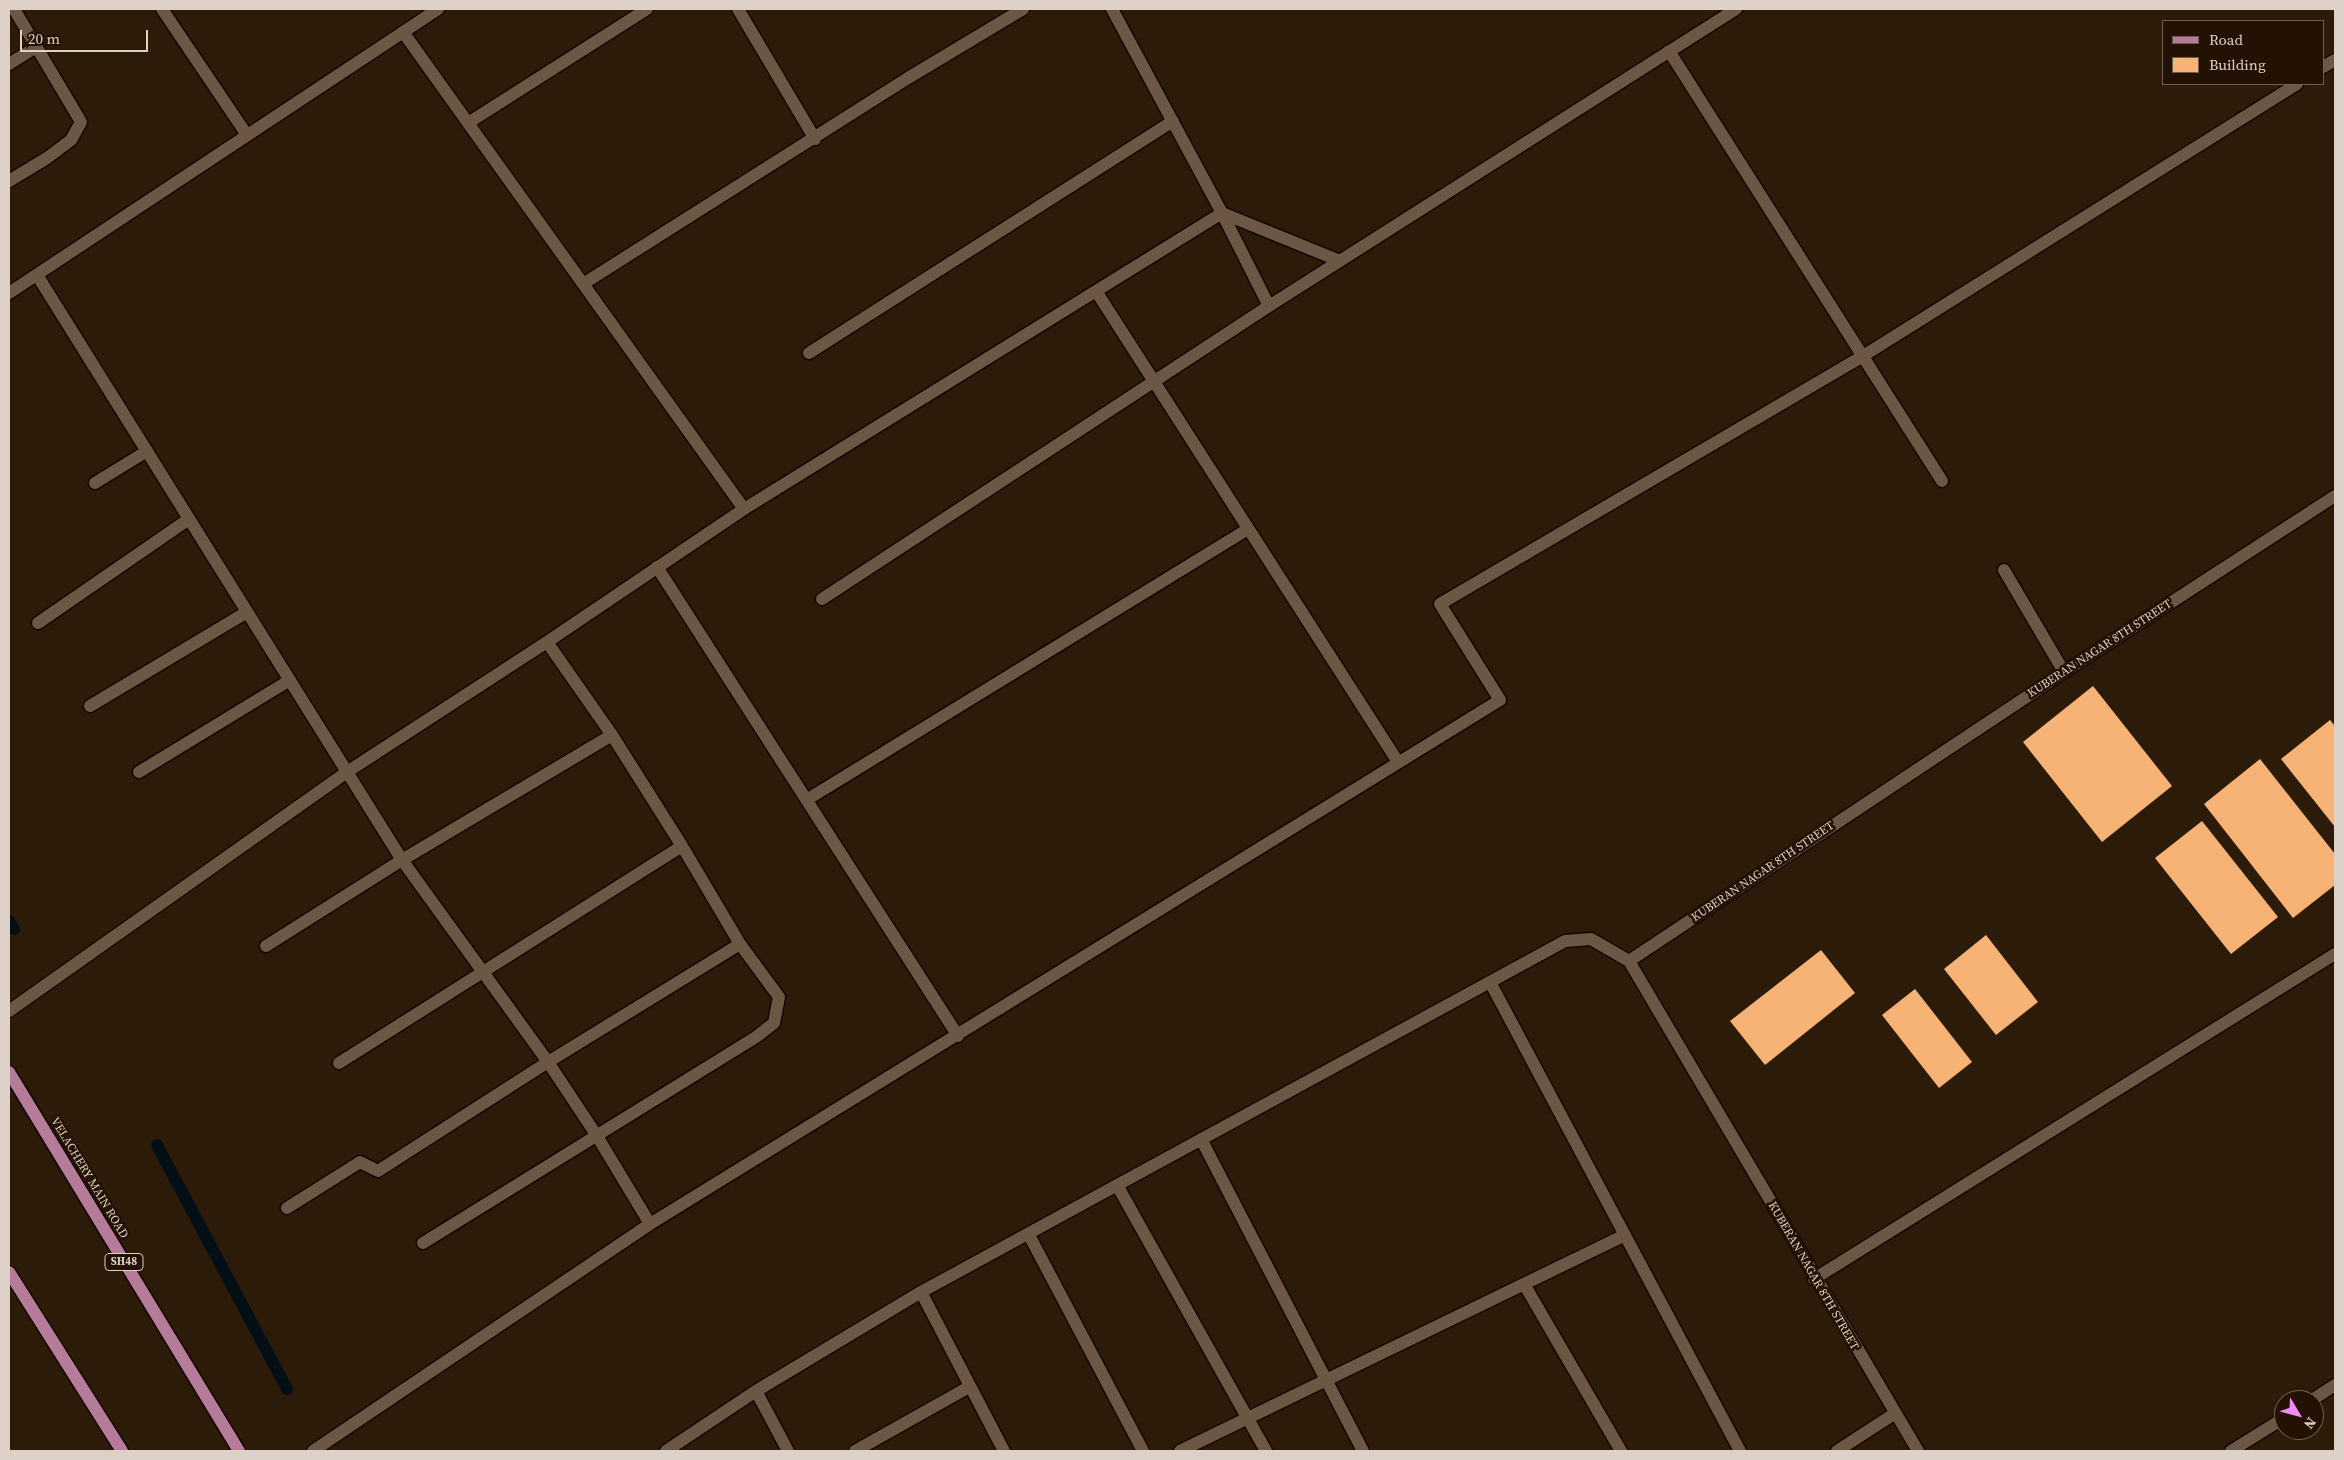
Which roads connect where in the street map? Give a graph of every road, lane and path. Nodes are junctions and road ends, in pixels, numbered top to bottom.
1 (14, 9) edge
2 (162, 9) edge
3 (438, 9) edge
4 (647, 9) edge
5 (738, 9) edge
6 (1023, 9) edge
7 (1112, 9) edge
8 (1736, 9) edge
9 (403, 32) junction
10 (36, 47) junction
11 (1669, 51) junction
12 (2335, 60) edge
13 (9, 64) edge
14 (2324, 66) edge
15 (2295, 85) edge
16 (1172, 121) junction
17 (468, 124) junction
18 (247, 136) junction
19 (815, 139) junction
20 (9, 181) edge
21 (1222, 213) junction
22 (1340, 261) junction
23 (37, 275) junction
24 (583, 284) junction
25 (1096, 291) junction
26 (9, 293) edge
27 (1268, 306) junction
28 (809, 353) dead end
29 (1863, 356) junction
30 (1154, 382) junction
31 (147, 450) junction
32 (1942, 481) dead end
33 (95, 483) dead end
34 (2335, 496) edge
35 (744, 508) junction
36 (190, 519) junction
37 (1248, 529) junction
38 (657, 567) junction
39 (2004, 570) dead end
40 (822, 599) dead end
41 (247, 612) junction
42 (38, 623) dead end
43 (547, 642) junction
44 (2064, 672) junction
45 (290, 680) junction
46 (90, 706) dead end
47 (612, 735) junction
48 (1398, 762) junction
49 (139, 772) dead end
50 (347, 772) junction
51 (808, 799) junction
52 (682, 846) junction
53 (402, 860) junction
54 (740, 944) junction
55 (266, 946) dead end
56 (2335, 954) edge
57 (1629, 961) junction
58 (483, 972) junction
59 (1490, 982) junction
60 (9, 1011) edge
61 (958, 1036) junction
62 (548, 1062) junction
63 (339, 1063) dead end
64 (9, 1072) edge
65 (597, 1136) junction
66 (1201, 1139) junction
67 (1118, 1185) junction
68 (287, 1208) dead end
69 (650, 1224) junction
70 (1029, 1235) junction
71 (1625, 1235) junction
72 (423, 1243) dead end
73 (9, 1272) edge
74 (1814, 1279) junction
75 (1524, 1284) junction
76 (921, 1292) junction
77 (1326, 1380) junction
78 (2335, 1385) edge
79 (969, 1386) junction
80 (756, 1391) junction
81 (2324, 1392) edge
82 (1894, 1414) junction
83 (1249, 1418) junction
84 (2274, 1424) edge
85 (122, 1451) edge
86 (239, 1451) edge
87 (313, 1451) edge
88 (666, 1451) edge
89 (788, 1451) edge
90 (855, 1451) edge
91 (1004, 1451) edge
92 (1142, 1451) edge
93 (1180, 1451) edge
94 (1266, 1451) edge
95 (1363, 1451) edge
96 (1621, 1451) edge
97 (1740, 1451) edge
98 (1837, 1451) edge
99 (1918, 1451) edge
100 (2231, 1451) edge

1 - 10 street
2 - 18 street
3 - 9 street
4 - 17 street
5 - 19 street
6 - 19 street
7 - 16 street
8 - 11 street
9 - 17 street
9 - 18 street
10 - 13 street
10 - 20 street
11 - 22 street
11 - 29 street
12 - 14 street
15 - 29 street
16 - 21 street
16 - 28 street
17 - 24 street
18 - 23 street
19 - 24 street
21 - 22 street
21 - 25 street
21 - 27 street
22 - 27 street
23 - 26 street
23 - 31 street
24 - 35 street
25 - 30 street
25 - 35 street
27 - 30 street
29 - 32 street
29 - 48 street
30 - 37 street
30 - 40 street
31 - 33 street
31 - 36 street
34 - 44 street, KUBERAN NAGAR 8TH STREET
35 - 38 street
36 - 41 street
36 - 42 street
37 - 48 street
37 - 51 street
38 - 43 street
38 - 51 street
39 - 44 street
41 - 45 street
41 - 46 street
43 - 47 street
43 - 50 street
44 - 57 street, KUBERAN NAGAR 8TH STREET
45 - 49 street
45 - 50 street
47 - 52 street
47 - 53 street
48 - 61 street
50 - 53 street
50 - 60 street
51 - 61 street
52 - 54 street
52 - 58 street
53 - 55 street
53 - 58 street
54 - 62 street
54 - 65 street
56 - 74 street
57 - 59 street
57 - 74 street, KUBERAN NAGAR 8TH STREET
58 - 62 street
58 - 63 street
59 - 66 street
59 - 71 street
61 - 69 street
62 - 65 street
62 - 68 street
64 - 86 main road, VELACHERY MAIN ROAD / SH48
65 - 69 street
65 - 72 street
66 - 67 street
66 - 77 street
67 - 70 street
67 - 83 street
69 - 87 street
70 - 76 street
70 - 92 street
71 - 75 street
71 - 97 street
73 - 85 main road
74 - 82 street, KUBERAN NAGAR 8TH STREET
75 - 77 street
75 - 96 street
76 - 79 street
76 - 80 street
77 - 83 street
77 - 95 street
78 - 81 street
79 - 90 street
79 - 91 street
80 - 88 street
80 - 89 street
82 - 98 street
82 - 99 street, KUBERAN NAGAR 8TH STREET
83 - 93 street
83 - 94 street
84 - 100 street

